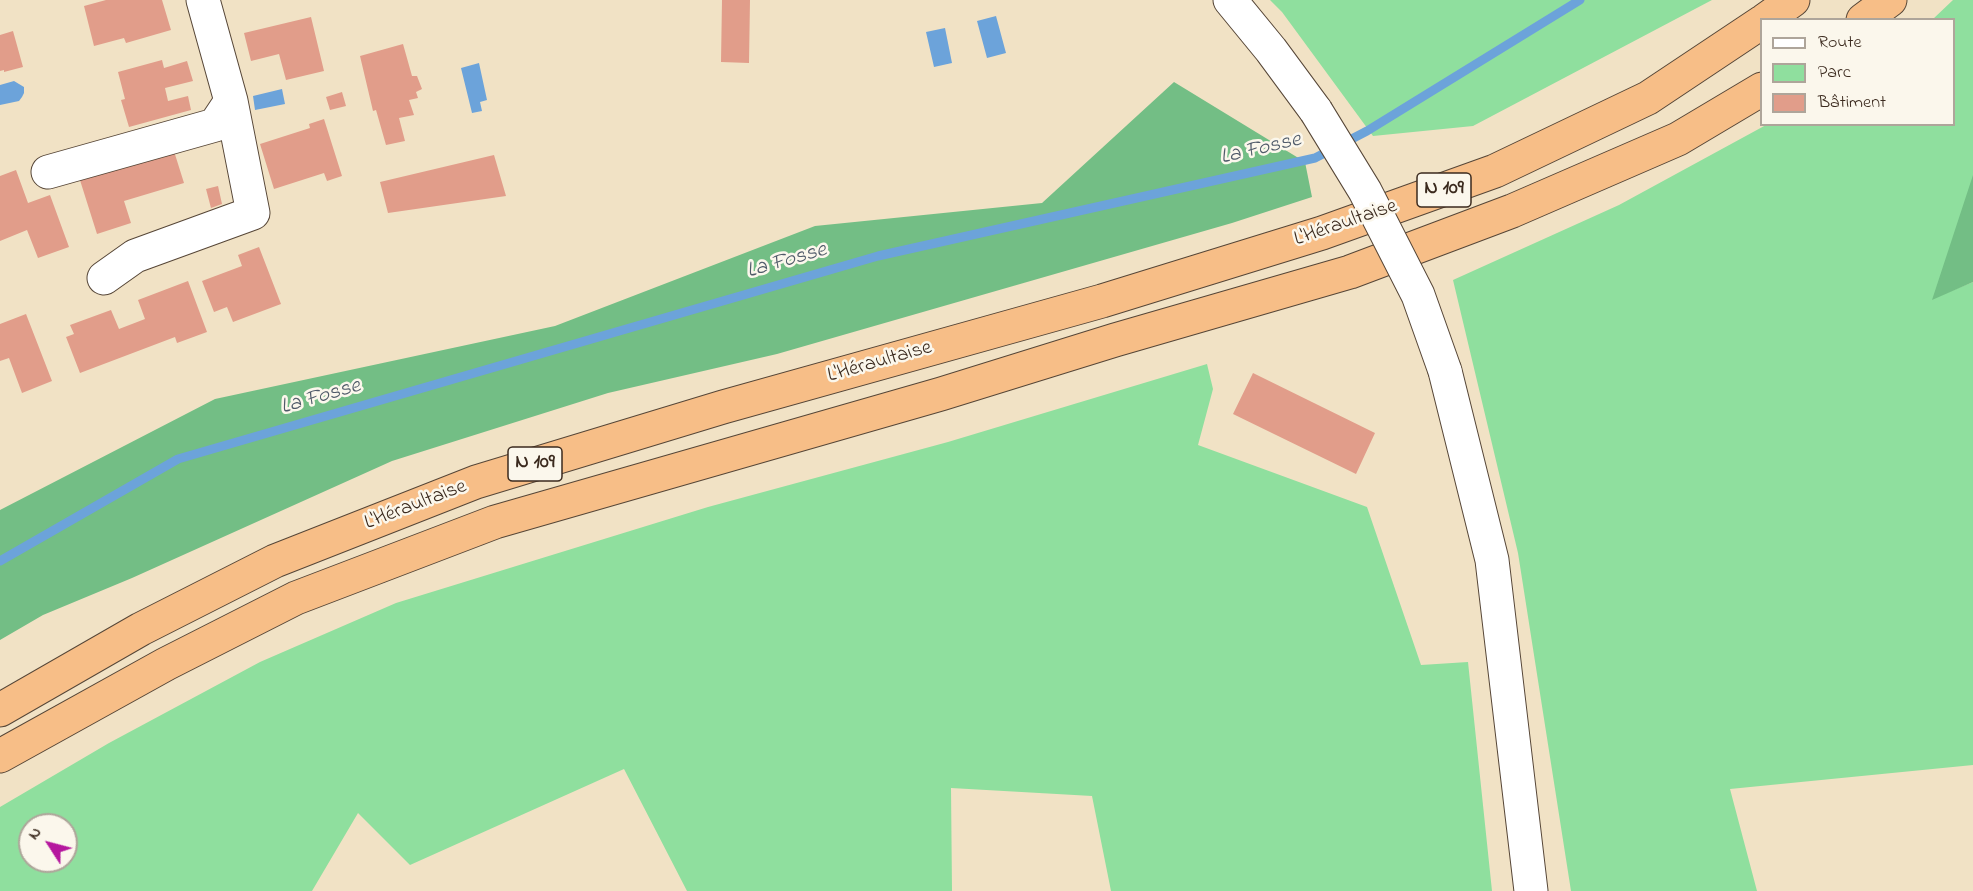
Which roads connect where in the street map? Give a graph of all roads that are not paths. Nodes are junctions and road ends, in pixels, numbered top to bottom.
1 (202, 0) edge
2 (1230, 0) edge
3 (1793, 0) edge
4 (1890, 0) edge
5 (1768, 18) edge
6 (1866, 18) edge
7 (1760, 23) edge
8 (1760, 90) edge
9 (231, 101) junction
10 (48, 172) dead end
11 (104, 278) dead end
12 (0, 710) edge
13 (0, 756) edge
14 (1531, 891) edge

1 - 9 street
2 - 14 street, bridge
3 - 5 highway
4 - 6 highway
7 - 12 highway, L'Héraultaise / N 109
8 - 13 highway, L'Héraultaise / N 109
9 - 10 street
9 - 11 street

